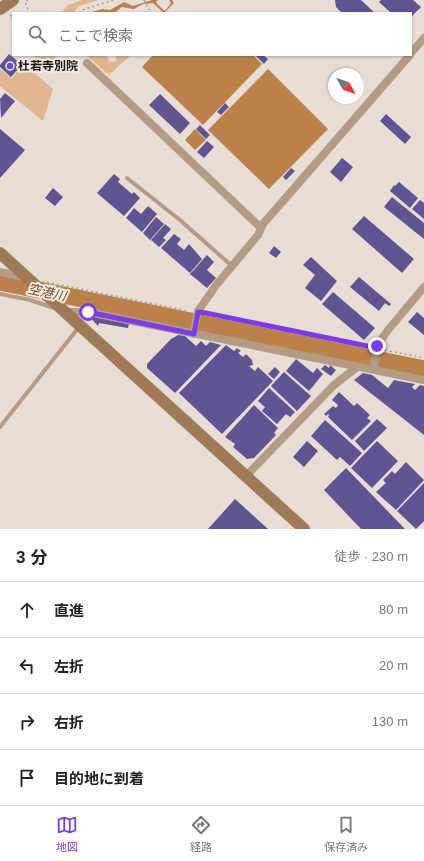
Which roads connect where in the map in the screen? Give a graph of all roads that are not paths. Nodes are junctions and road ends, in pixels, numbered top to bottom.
1 (13, 0) edge
2 (0, 9) edge
3 (424, 38) edge
4 (412, 52) edge
5 (408, 56) edge
6 (87, 63) dead end
7 (127, 178) dead end
8 (149, 195) junction
9 (146, 200) dead end
10 (185, 225) junction
11 (261, 228) junction
12 (181, 229) dead end
13 (0, 253) edge
14 (232, 266) junction
15 (0, 272) edge
16 (27, 278) junction
17 (424, 287) edge
18 (0, 294) edge
19 (63, 310) junction
20 (80, 325) junction
21 (194, 332) junction
22 (357, 367) junction
23 (374, 368) junction
24 (424, 380) edge
25 (0, 427) edge
26 (246, 476) junction
27 (304, 529) edge

1 - 2 street
3 - 4 street
5 - 11 street
6 - 11 street
7 - 8 lane
8 - 9 lane
8 - 10 lane
10 - 12 lane
10 - 14 lane
11 - 14 street
13 - 16 street
14 - 21 street
15 - 16 street
16 - 19 street
17 - 23 street
18 - 19 lane
19 - 20 street
19 - 21 street
20 - 25 lane
20 - 26 street
21 - 22 street
22 - 23 street
22 - 26 street
23 - 24 street
26 - 27 street

